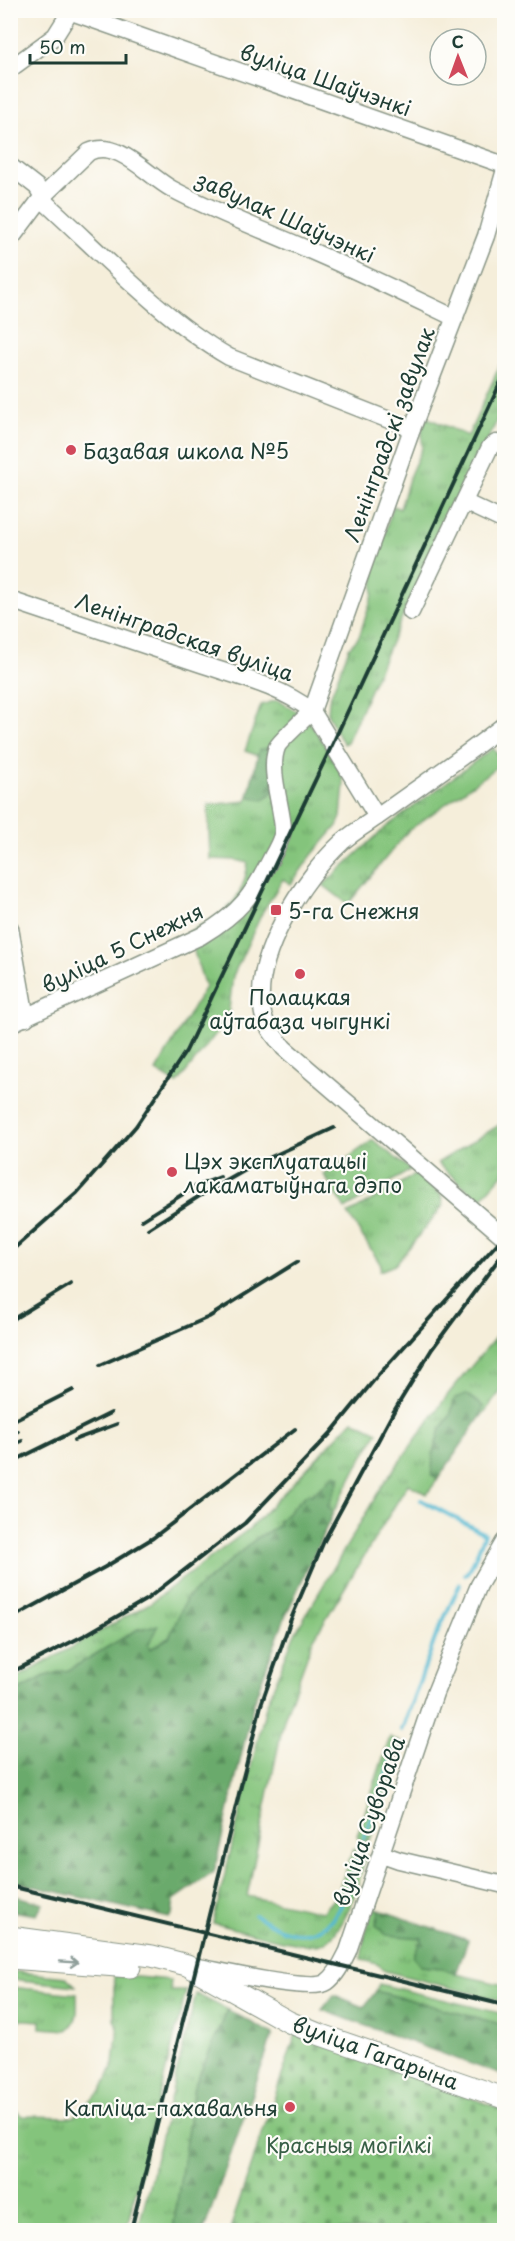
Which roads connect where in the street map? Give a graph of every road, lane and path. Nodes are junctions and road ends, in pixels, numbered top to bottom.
1 (68, 11) edge
2 (10, 69) edge
3 (504, 165) edge
4 (10, 166) edge
5 (504, 173) edge
6 (43, 196) junction
7 (10, 240) edge
8 (455, 318) junction
9 (412, 429) junction
10 (504, 444) edge
11 (464, 502) junction
12 (502, 520) dead end
13 (10, 600) edge
14 (411, 612) dead end
15 (312, 711) junction
16 (504, 725) edge
17 (377, 817) junction
18 (10, 928) edge
19 (18, 1021) edge
20 (504, 1238) edge
21 (504, 1542) edge
22 (382, 1854) junction
23 (504, 1885) edge
24 (10, 1937) edge
25 (10, 1959) edge
26 (187, 1965) junction
27 (504, 2098) edge

1 - 2 street
1 - 3 street, вуліца Шаўчэнкі
4 - 6 street
5 - 8 street, Ленінградскі завулак
6 - 7 street
6 - 8 street, завулак Шаўчэнкі
6 - 9 street
8 - 9 street, Ленінградскі завулак
9 - 15 street, Ленінградскі завулак
10 - 11 street
11 - 12 street
11 - 14 street
13 - 15 street, Ленінградская вуліца
15 - 17 street, Ленінградская вуліца
15 - 19 street, вуліца 5 Снежня
16 - 17 street
17 - 20 street
18 - 19 street
21 - 22 street, вуліца Суворава
22 - 23 street
22 - 26 street, вуліца Суворава
24 - 26 main road, вуліца Гагарына
25 -> 26 main road
26 - 27 main road, вуліца Гагарына

